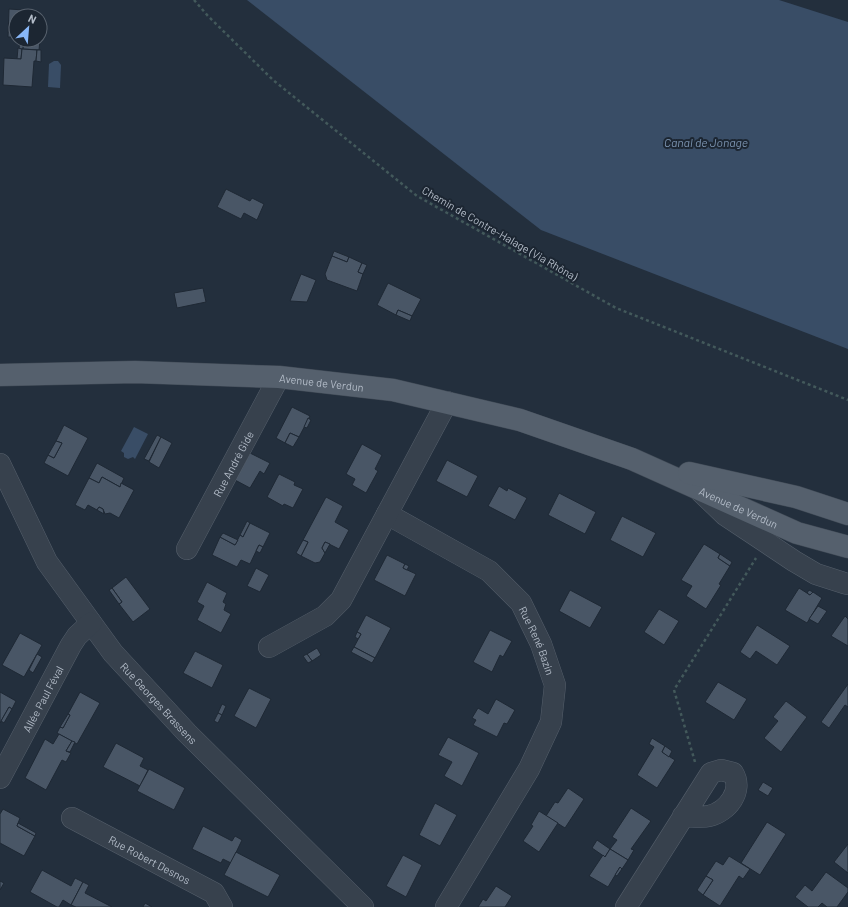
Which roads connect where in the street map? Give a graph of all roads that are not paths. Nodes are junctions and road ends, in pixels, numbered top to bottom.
1 (0, 375) edge
2 (278, 377) junction
3 (447, 402) junction
4 (632, 459) junction
5 (0, 464) edge
6 (697, 488) junction
7 (387, 514) junction
8 (848, 514) edge
9 (848, 547) edge
10 (187, 549) dead end
11 (848, 584) edge
12 (91, 623) junction
13 (269, 647) dead end
14 (0, 778) edge
15 (684, 816) junction
16 (72, 818) dead end
17 (222, 907) edge
18 (363, 907) edge
19 (446, 907) edge
20 (626, 907) edge

1 - 2 main road, Avenue de Verdun
2 - 3 main road, Avenue de Verdun
2 - 10 street, Rue André Gide
3 - 4 main road, Avenue de Verdun
3 - 7 street
4 - 6 main road, Avenue de Verdun
4 - 8 main road, Avenue de Verdun
5 - 12 street, Rue Georges Brassens
6 - 9 main road, Avenue de Verdun
6 - 11 street
7 - 13 street
7 - 19 street, Rue René Bazin
12 - 14 street, Allée Paul Féval
12 - 18 street, Rue Georges Brassens
15 - 15 street
15 - 20 street
16 - 17 street, Rue Robert Desnos

